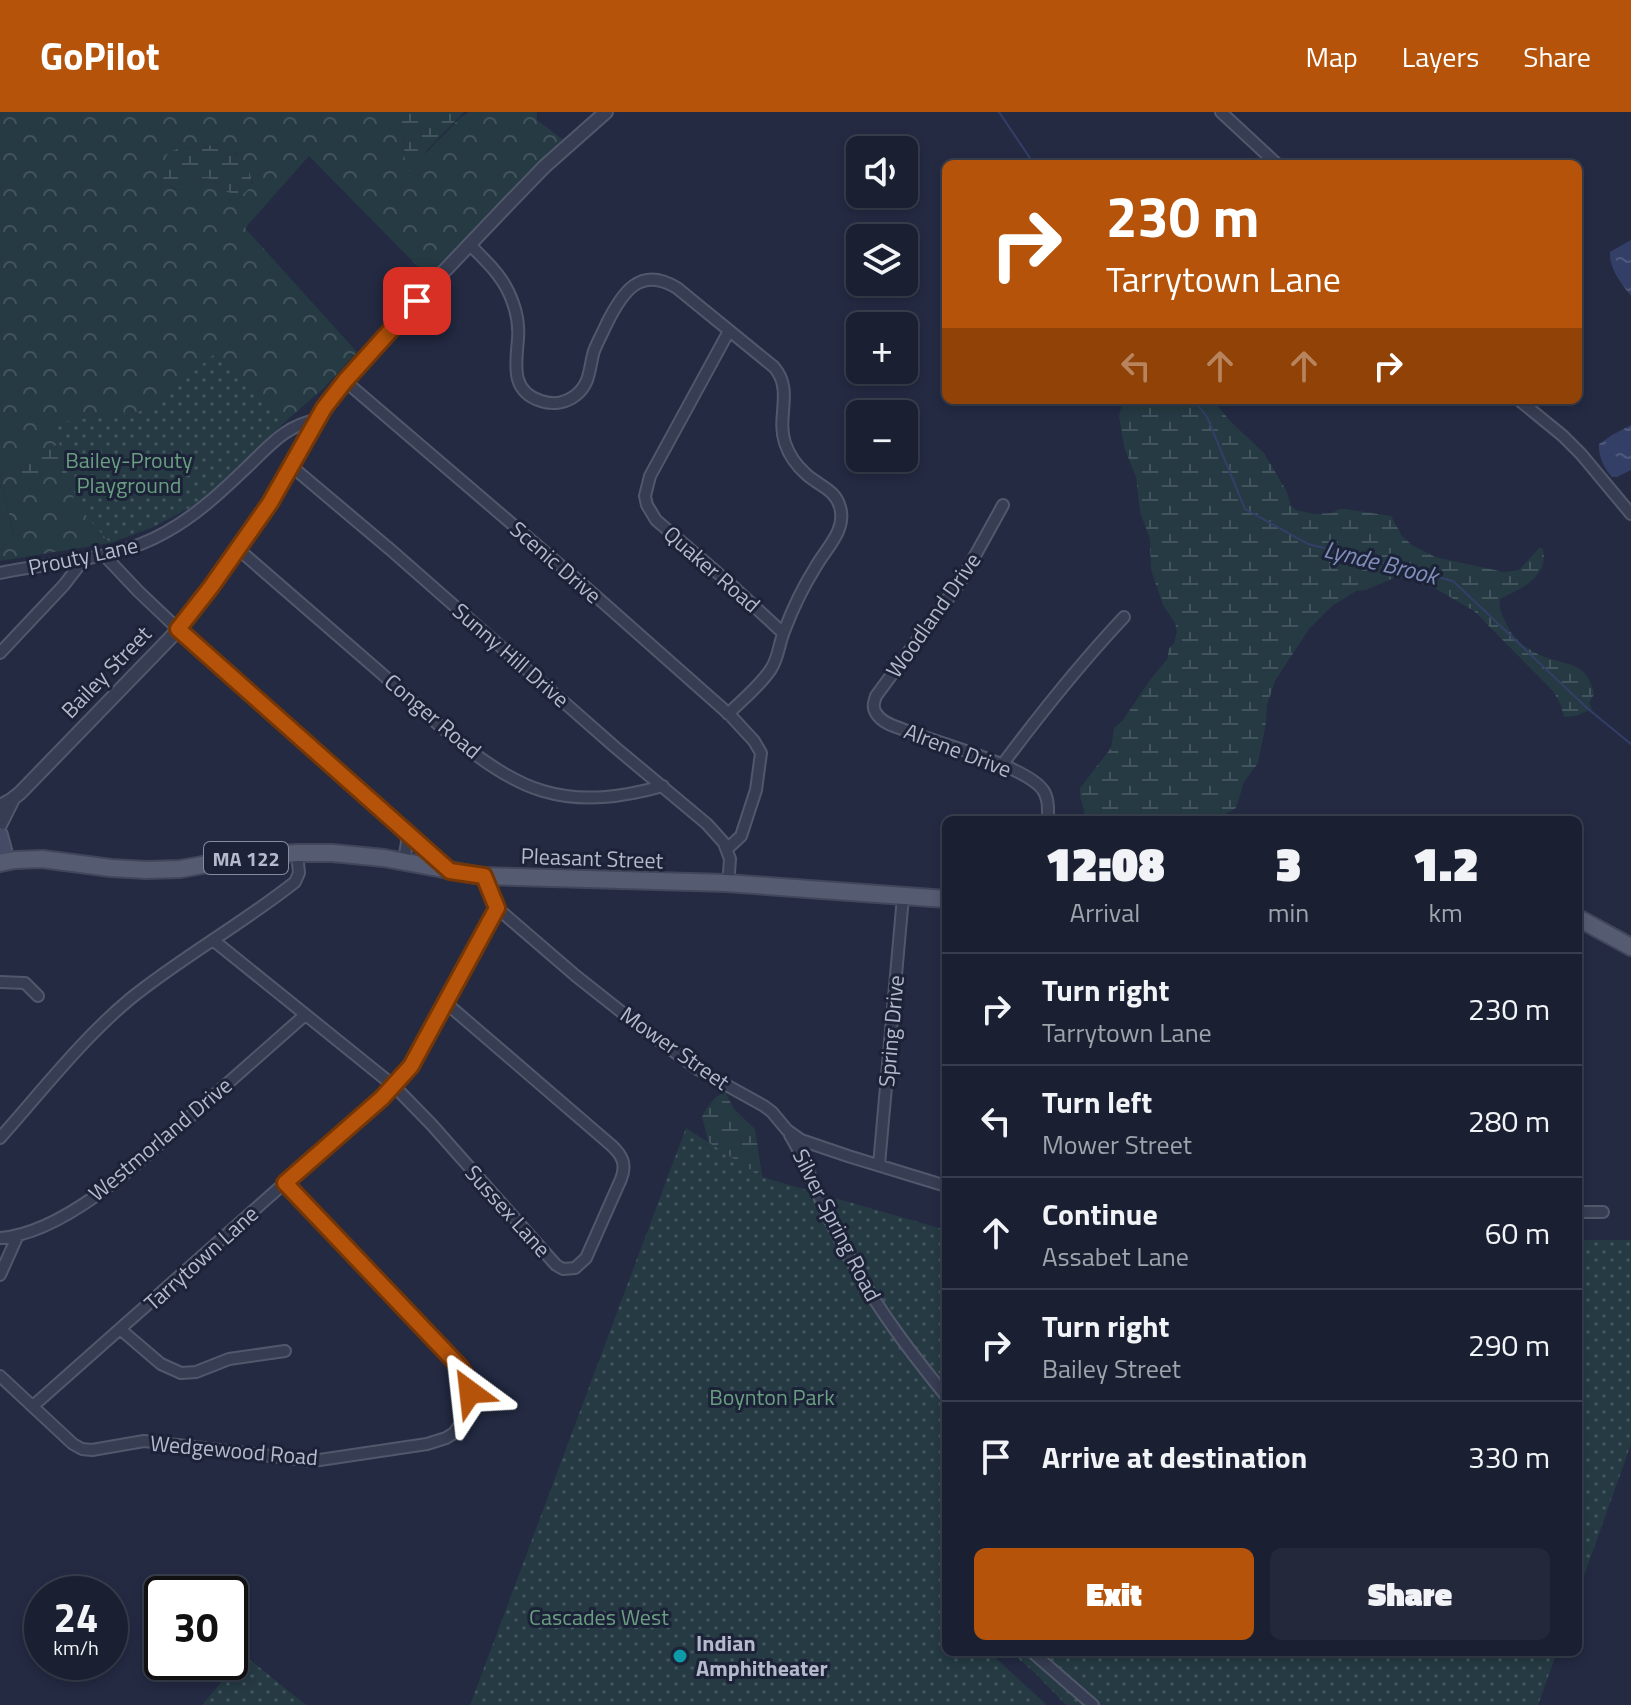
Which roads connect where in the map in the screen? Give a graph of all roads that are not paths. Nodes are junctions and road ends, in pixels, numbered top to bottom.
1 (606, 112) edge
2 (1221, 112) edge
3 (1273, 160) edge
4 (469, 244) junction
5 (729, 331) junction
6 (345, 381) junction
7 (1524, 404) edge
8 (317, 420) junction
9 (290, 465) junction
10 (1003, 505) dead end
11 (1631, 514) edge
12 (238, 549) junction
13 (104, 555) junction
14 (84, 559) junction
15 (0, 573) edge
16 (1124, 617) dead end
17 (178, 629) junction
18 (783, 633) junction
19 (0, 653) edge
20 (728, 714) junction
21 (886, 722) joint
22 (1002, 765) junction
23 (663, 786) junction
24 (14, 798) junction
25 (0, 806) edge
26 (1048, 816) edge
27 (0, 825) edge
28 (410, 834) junction
29 (0, 835) edge
30 (727, 849) junction
31 (297, 853) junction
32 (3, 862) edge
33 (411, 862) junction
34 (450, 871) junction
35 (484, 876) junction
36 (726, 883) junction
37 (903, 897) junction
38 (942, 899) edge
39 (497, 908) junction
40 (1582, 920) edge
41 (213, 940) junction
42 (1631, 947) edge
43 (0, 982) edge
44 (38, 996) dead end
45 (446, 1003) junction
46 (305, 1015) junction
47 (394, 1086) junction
48 (787, 1130) junction
49 (0, 1138) edge
50 (879, 1165) junction
51 (285, 1183) junction
52 (942, 1185) edge
53 (1582, 1212) edge
54 (1603, 1212) dead end
55 (18, 1235) junction
56 (0, 1238) edge
57 (0, 1275) edge
58 (120, 1329) junction
59 (285, 1351) dead end
60 (0, 1376) edge
61 (942, 1391) edge
62 (33, 1406) junction
63 (1037, 1656) edge
64 (1093, 1705) edge

1 - 4 street, Bailey Street
2 - 3 street
4 - 5 street
4 - 6 street, Bailey Street
5 - 18 street
5 - 18 street, Quaker Road
6 - 8 street, Bailey Street
6 - 20 street, Scenic Drive
7 - 11 street
8 - 9 street, Bailey Street
8 - 13 street, Prouty Lane
9 - 12 street, Bailey Street
9 - 23 street, Sunny Hill Drive
10 - 21 street, Woodland Drive
12 - 17 street, Bailey Street
12 - 23 street, Conger Road
13 - 14 street, Prouty Lane
13 - 17 street
14 - 15 street, Prouty Lane
14 - 19 street
16 - 22 street
17 - 24 street, Bailey Street
17 - 28 street
18 - 20 street
20 - 30 street, Scenic Drive
21 - 22 street, Alrene Drive
22 - 26 street, Alrene Drive
23 - 30 street, Sunny Hill Drive
24 - 25 street, Bailey Street
24 - 27 street, Bailey Street
28 - 33 street
28 - 34 street
29 - 32 main road
30 - 36 street
31 - 32 main road, Pleasant Street / MA 122
31 - 33 main road, Pleasant Street / MA 122
31 - 41 street
33 - 34 main road, Pleasant Street / MA 122
34 - 35 main road, Pleasant Street / MA 122
35 - 36 main road, Pleasant Street / MA 122
35 - 39 street, Mower Street
36 - 37 main road, Pleasant Street / MA 122
37 - 38 main road, Pleasant Street / MA 122
37 - 50 street, Spring Drive
39 - 45 street, Tarrytown Lane
39 - 48 street, Mower Street
40 - 42 main road
41 - 46 street, Sussex Lane
41 - 49 street
43 - 44 street
45 - 47 street, Tarrytown Lane
45 - 47 street, Sussex Lane
46 - 47 street, Sussex Lane
46 - 55 street, Westmorland Drive
47 - 51 street, Tarrytown Lane
48 - 50 street, Mower Street
48 - 61 street, Silver Spring Road
50 - 52 street, Mower Street
51 - 58 street, Tarrytown Lane
51 - 62 street, Wedgewood Road
53 - 54 street
55 - 56 street, Westmorland Drive
55 - 57 street
58 - 59 street
58 - 62 street, Tarrytown Lane
60 - 62 street, Wedgewood Road
63 - 64 street

